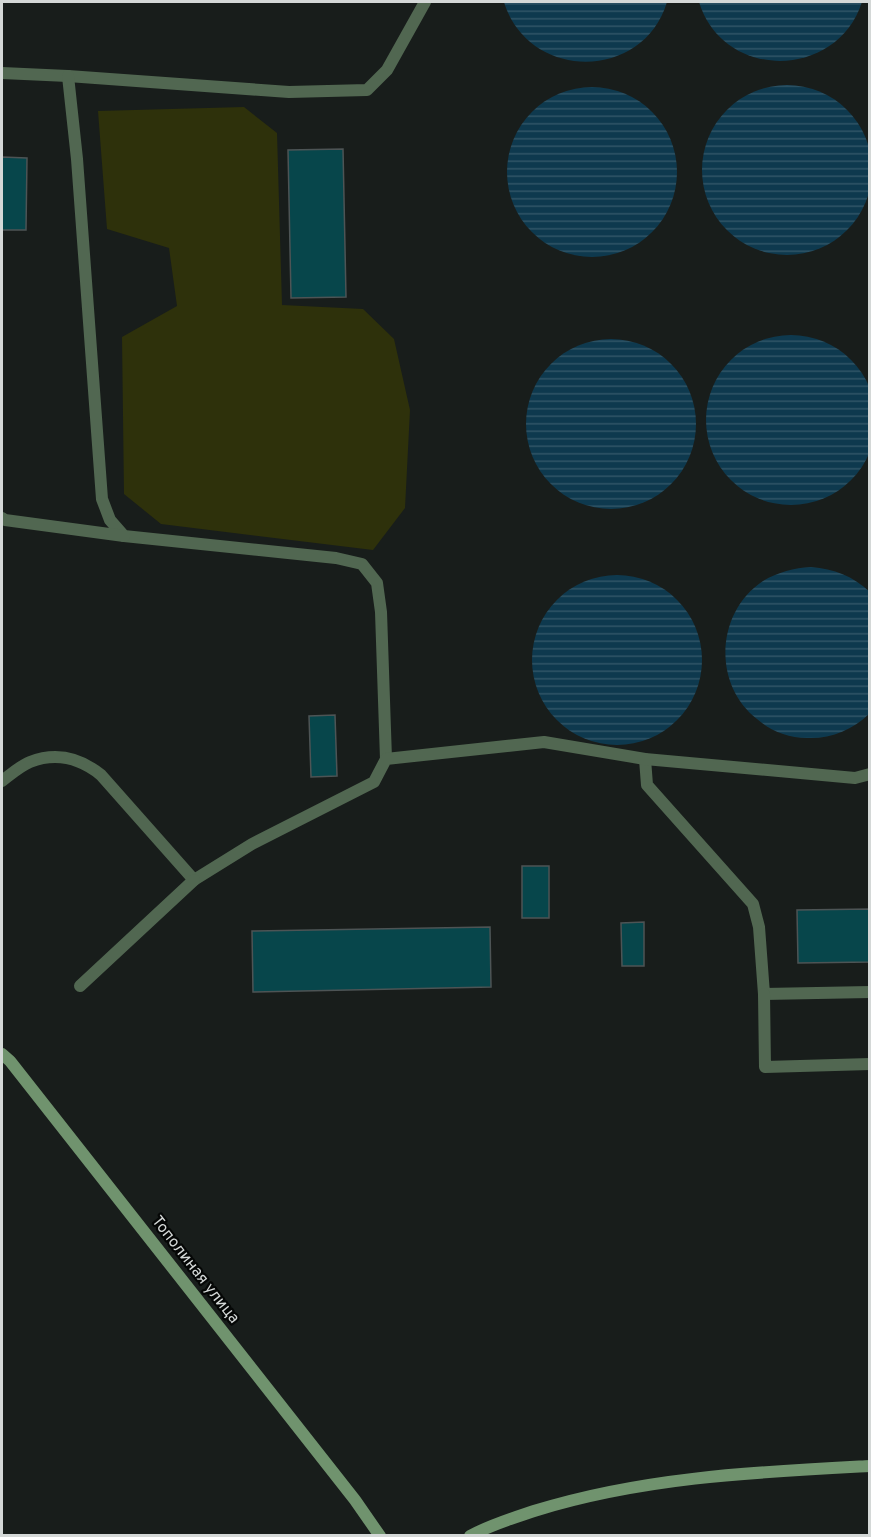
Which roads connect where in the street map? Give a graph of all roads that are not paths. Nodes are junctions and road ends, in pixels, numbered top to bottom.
1 (425, 2) edge
2 (2, 74) edge
3 (68, 76) junction
4 (2, 518) edge
5 (124, 536) junction
6 (386, 759) junction
7 (645, 759) junction
8 (870, 774) edge
9 (2, 781) edge
10 (194, 879) junction
11 (80, 986) dead end
12 (870, 992) edge
13 (764, 994) junction
14 (6, 1058) edge
15 (870, 1064) edge
16 (870, 1466) edge
17 (380, 1536) edge
18 (470, 1536) edge

1 - 3 lane
2 - 3 lane
3 - 5 lane
4 - 5 lane
5 - 6 lane
6 - 7 lane
6 - 10 lane
7 - 8 lane
7 - 13 lane
9 - 10 lane
10 - 11 lane
12 - 13 lane
13 - 15 lane
14 - 17 main road, Тополиная улица
16 - 18 main road

